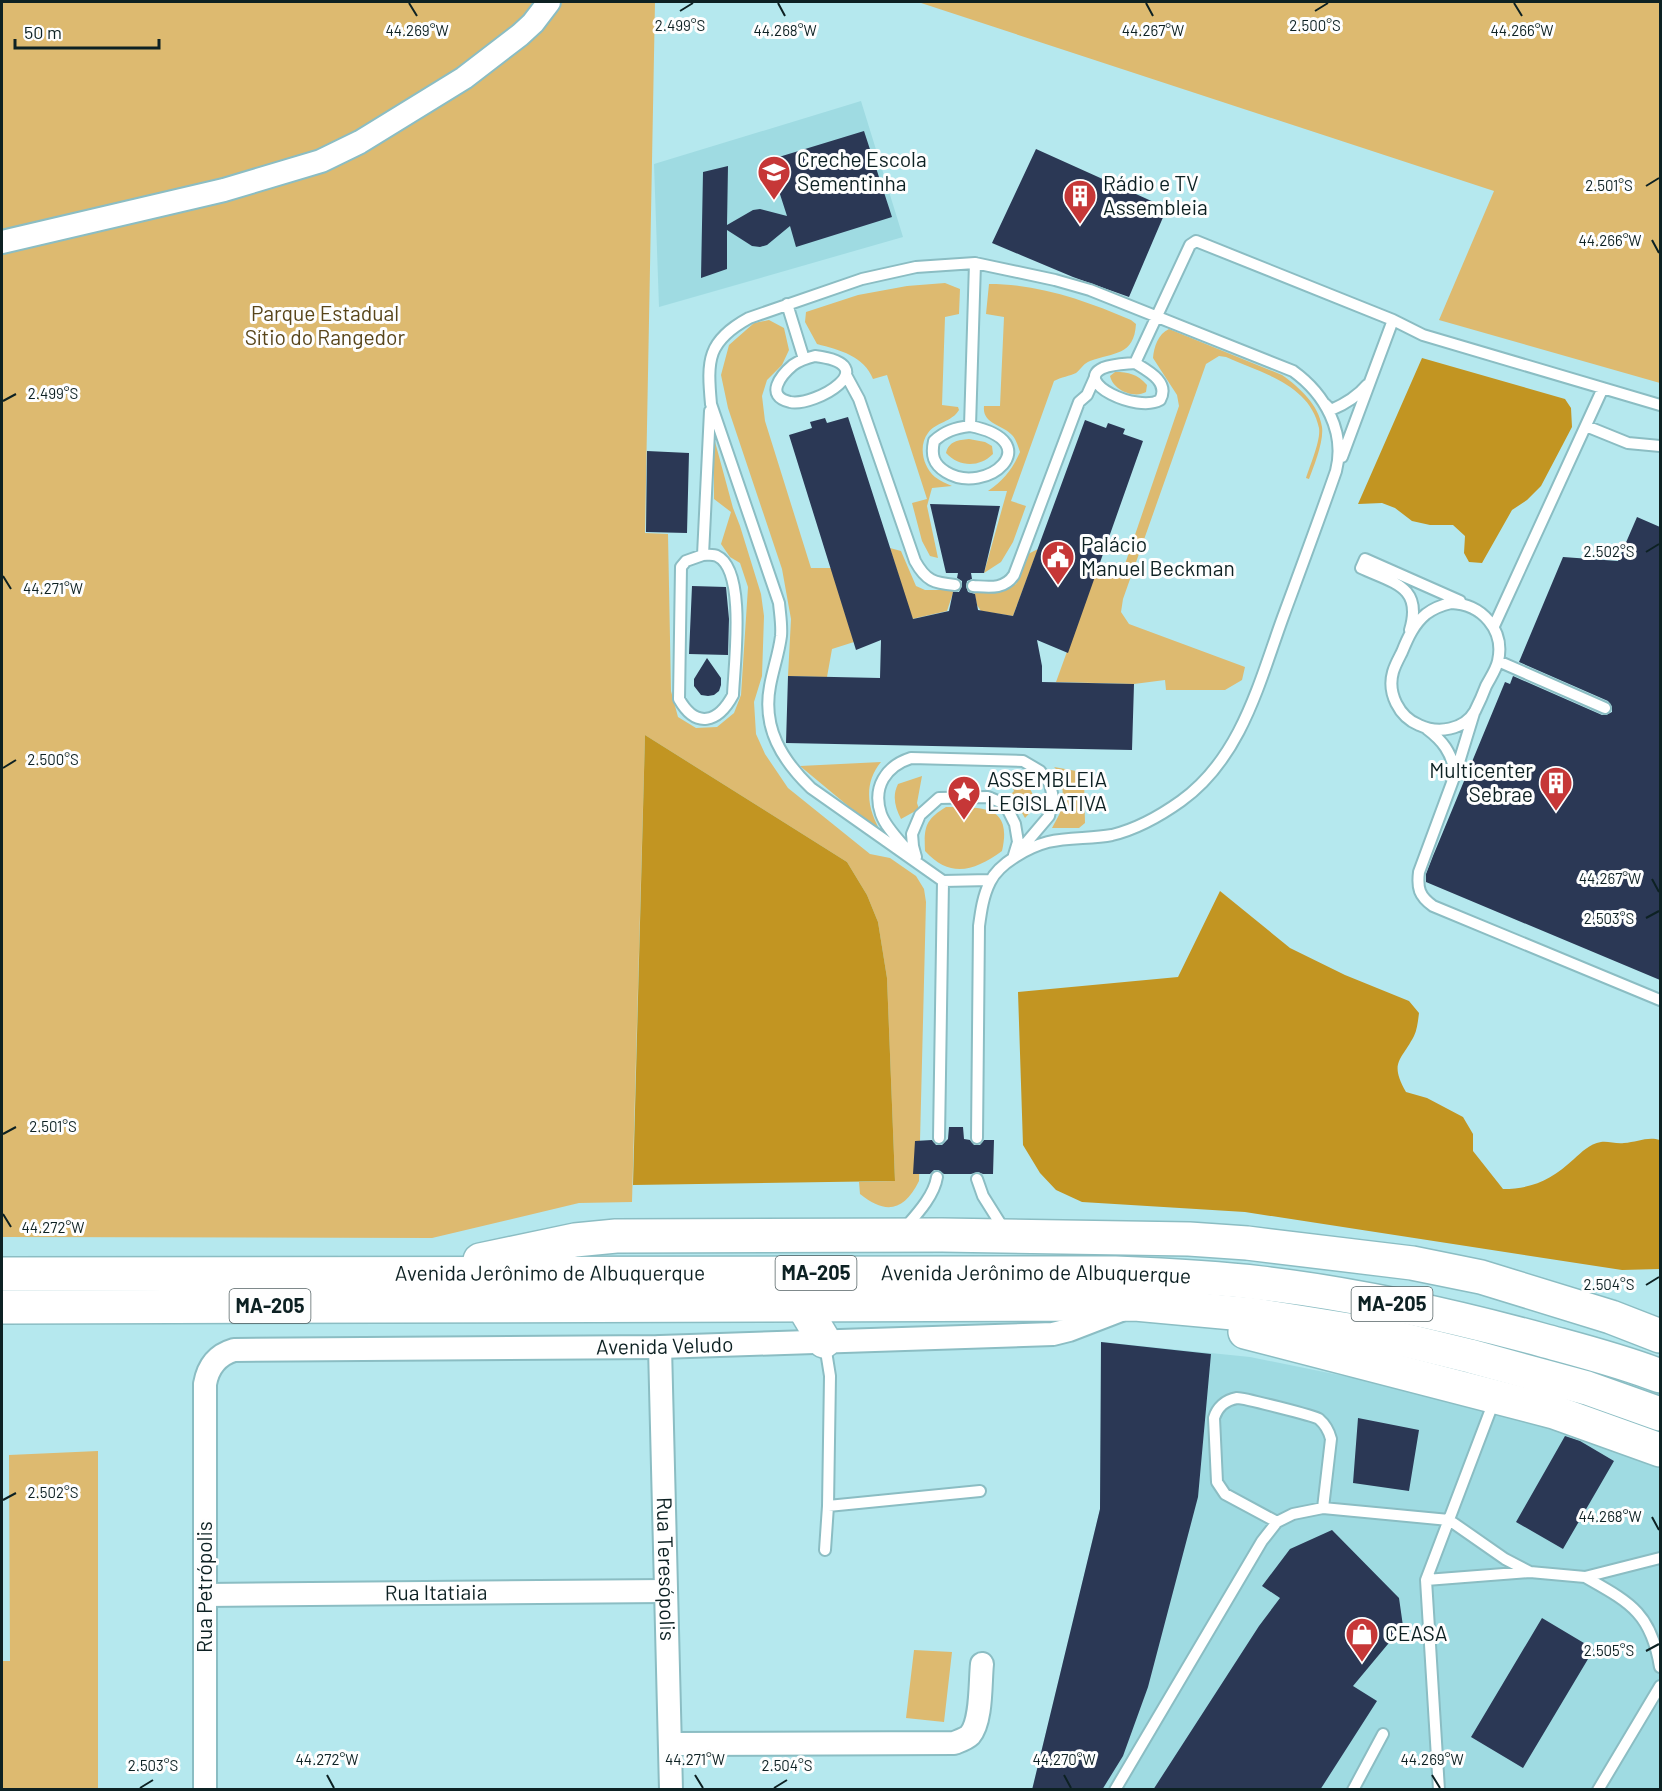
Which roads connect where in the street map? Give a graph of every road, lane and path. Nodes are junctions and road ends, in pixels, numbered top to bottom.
1 (549, 2) edge
2 (2, 242) edge
3 (975, 263) junction
4 (787, 304) junction
5 (1156, 316) junction
6 (1393, 320) junction
7 (804, 359) junction
8 (1135, 363) junction
9 (846, 375) junction
10 (1095, 377) junction
11 (1371, 380) junction
12 (1603, 388) junction
13 (1322, 401) junction
14 (711, 404) junction
15 (1660, 405) edge
16 (970, 426) junction
17 (1586, 426) junction
18 (1660, 446) edge
19 (1336, 471) junction
20 (703, 555) junction
21 (955, 585) dead end
22 (974, 586) dead end
23 (1464, 603) junction
24 (1494, 626) junction
25 (1407, 639) junction
26 (1498, 661) junction
27 (1605, 708) dead end
28 (1474, 713) junction
29 (1427, 729) junction
30 (1456, 772) junction
31 (1013, 858) junction
32 (918, 863) junction
33 (990, 880) junction
34 (943, 881) junction
35 (1660, 1000) edge
36 (939, 1137) dead end
37 (977, 1138) dead end
38 (937, 1177) dead end
39 (977, 1179) dead end
40 (899, 1235) junction
41 (1009, 1236) junction
42 (540, 1247) junction
43 (517, 1273) junction
44 (2, 1274) edge
45 (414, 1274) junction
46 (802, 1304) junction
47 (1135, 1304) junction
48 (538, 1305) junction
49 (2, 1307) edge
50 (1659, 1335) edge
51 (824, 1341) junction
52 (660, 1347) junction
53 (1660, 1376) edge
54 (205, 1384) joint
55 (1496, 1396) junction
56 (1660, 1414) edge
57 (1660, 1450) edge
58 (980, 1491) dead end
59 (828, 1506) junction
60 (1323, 1508) junction
61 (1449, 1520) junction
62 (1277, 1522) junction
63 (825, 1550) dead end
64 (1660, 1558) edge
65 (1530, 1572) junction
66 (1585, 1576) junction
67 (1426, 1581) junction
68 (666, 1591) junction
69 (205, 1595) junction
70 (982, 1664) dead end
71 (1660, 1666) edge
72 (1660, 1686) edge
73 (1383, 1734) dead end
74 (670, 1744) junction
75 (205, 1790) edge
76 (671, 1790) edge
77 (1115, 1790) edge
78 (1353, 1790) edge
79 (1440, 1790) edge
80 (1598, 1790) edge

1 - 2 street
3 - 4 lane
3 - 5 lane
3 - 16 lane
4 - 7 lane
4 - 14 lane
5 - 6 lane
5 - 8 lane
5 - 13 lane
6 - 11 lane
6 - 12 lane
7 - 9 lane
7 - 9 lane
8 - 10 lane
8 - 10 lane
9 - 21 lane
10 - 22 lane
11 - 13 lane
11 - 19 lane
12 - 15 lane
12 - 17 lane
13 - 19 lane
14 - 20 lane
14 - 32 lane
16 - 16 lane
17 - 18 lane
17 - 24 lane
19 - 31 lane
20 - 20 lane
23 - 24 lane
23 - 25 lane
23 - 25 lane
24 - 26 lane
25 - 29 lane
26 - 27 lane
26 - 28 lane
28 - 29 lane
28 - 30 lane
29 - 30 lane
30 - 35 lane
31 - 32 lane
31 - 32 lane
31 - 33 lane
32 - 34 lane
33 - 34 lane
33 - 37 lane
34 - 36 lane
38 - 40 lane
39 - 41 lane
40 - 41 main road
40 - 42 main road
41 - 50 main road
42 - 43 main road
42 - 45 main road
43 - 45 main road, Avenida Jerônimo de Albuquerque / MA-205
43 - 48 main road
43 - 53 main road, Avenida Jerônimo de Albuquerque / MA-205
44 - 45 main road, Avenida Jerônimo de Albuquerque / MA-205
46 - 47 main road, Avenida Jerônimo de Albuquerque / MA-205
46 - 48 main road, Avenida Jerônimo de Albuquerque / MA-205
46 - 51 main road
47 - 51 street, Avenida Veludo
47 - 55 main road, Avenida Jerônimo de Albuquerque
47 - 56 main road, Avenida Jerônimo de Albuquerque / MA-205
48 - 49 main road, Avenida Jerônimo de Albuquerque / MA-205
51 - 52 street, Avenida Veludo
51 - 59 lane
52 - 54 street, Avenida Veludo
52 - 68 street, Rua Teresópolis
54 - 69 street, Rua Petrópolis
55 - 57 main road, Avenida Jerônimo de Albuquerque
55 - 61 lane
58 - 59 lane
59 - 63 lane
60 - 61 lane
60 - 62 lane
60 - 62 lane
61 - 65 lane
61 - 67 lane
62 - 77 lane
64 - 66 lane
65 - 66 lane
65 - 67 lane
66 - 71 lane
67 - 79 lane
68 - 69 street, Rua Itatiaia
68 - 74 street, Rua Teresópolis
69 - 75 street, Rua Petrópolis
70 - 74 street
72 - 80 lane
73 - 78 lane
74 - 76 street, Rua Teresópolis

